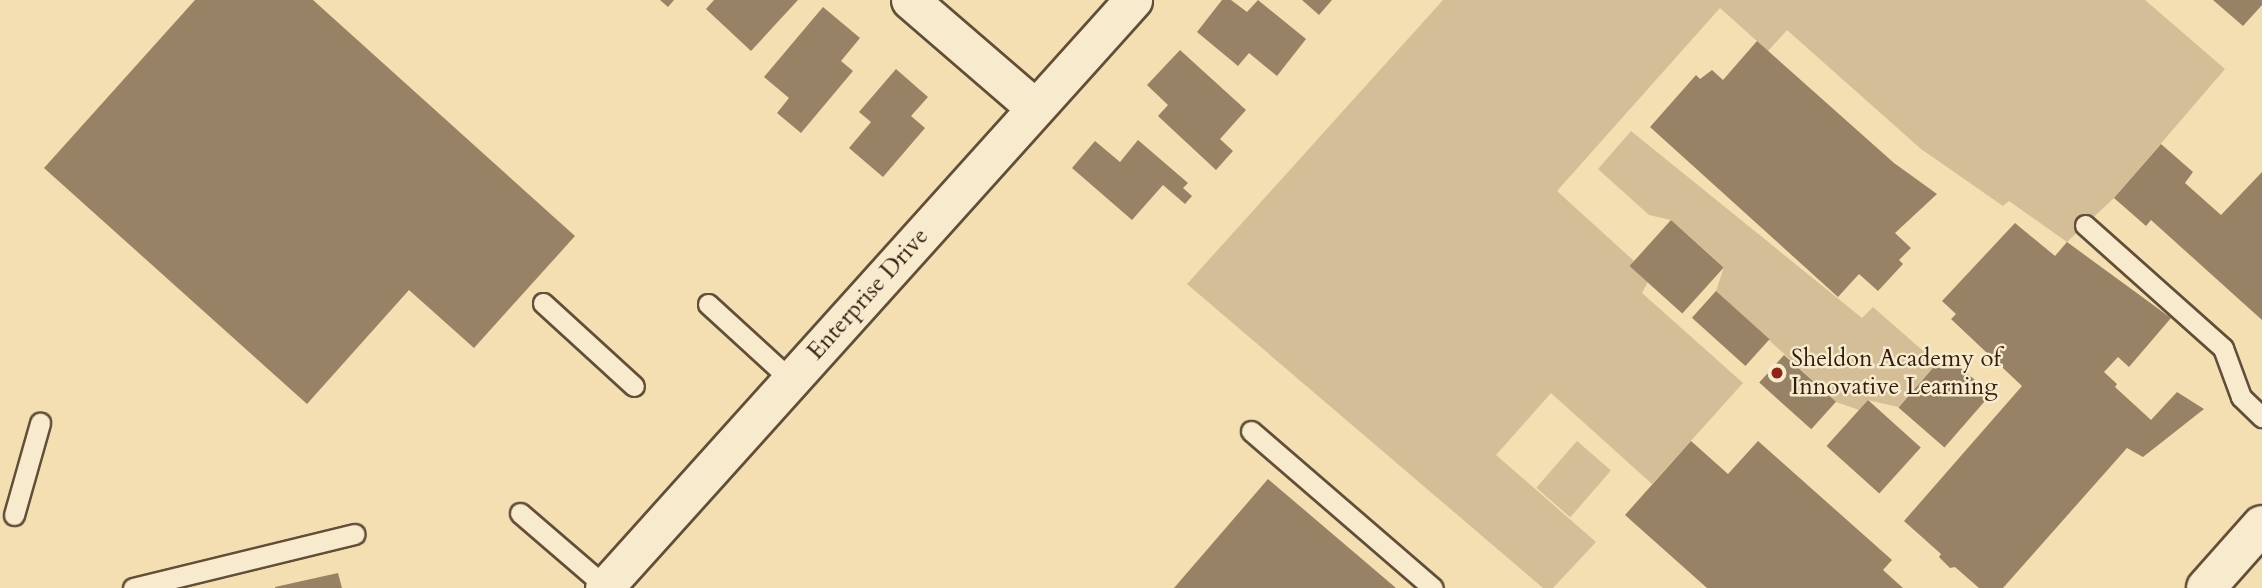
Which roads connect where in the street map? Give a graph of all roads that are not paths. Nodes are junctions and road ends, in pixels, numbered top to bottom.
1 (910, 0) edge
2 (1133, 0) edge
3 (1035, 108) junction
4 (2085, 225) dead end
5 (542, 303) dead end
6 (708, 304) dead end
7 (791, 380) junction
8 (634, 386) dead end
9 (2257, 413) edge
10 (40, 423) dead end
11 (1251, 431) dead end
12 (520, 513) dead end
13 (14, 515) dead end
14 (2262, 526) edge
15 (355, 534) dead end
16 (605, 587) edge
17 (133, 588) edge
18 (1433, 588) edge
19 (2206, 588) edge

1 - 3 street
2 - 3 street, Enterprise Drive
3 - 7 street, Enterprise Drive
4 - 9 lane
5 - 8 lane
6 - 7 lane
7 - 16 street, Enterprise Drive
10 - 13 lane
11 - 18 lane
12 - 16 lane
14 - 19 street
15 - 17 lane

